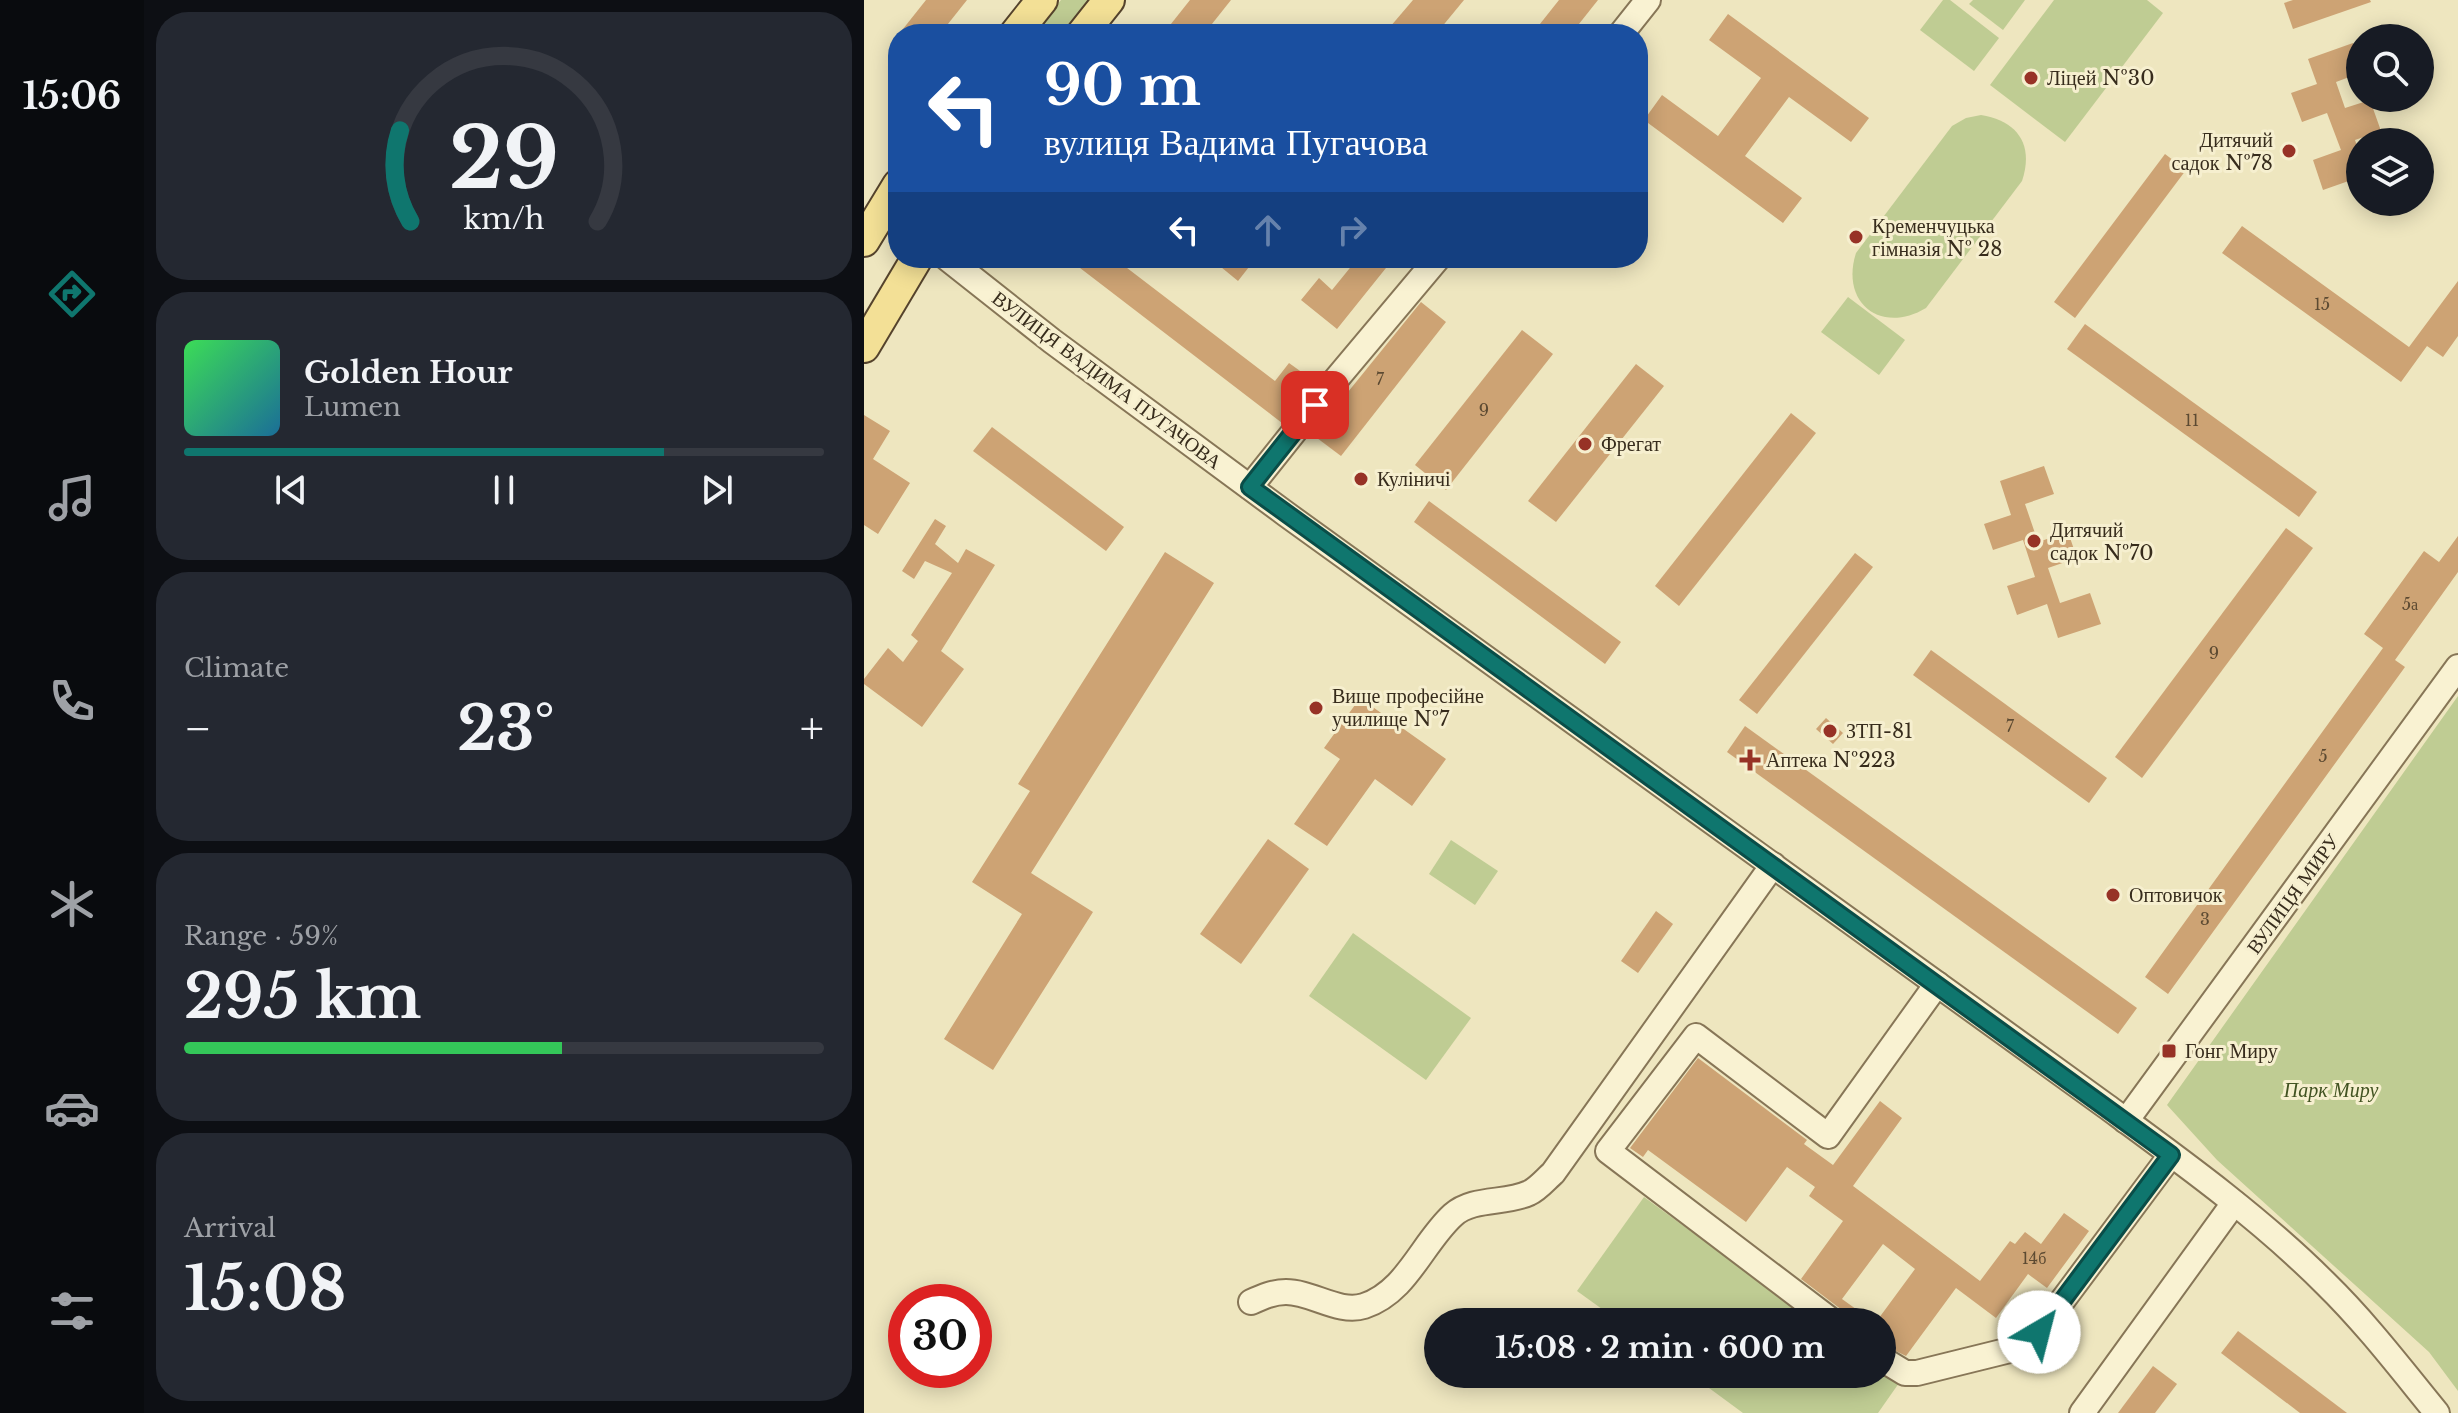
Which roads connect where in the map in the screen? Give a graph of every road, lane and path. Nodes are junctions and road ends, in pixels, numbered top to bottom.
1 (1042, 0) edge
2 (1109, 0) edge
3 (1648, 0) edge
4 (1023, 24) edge
5 (1090, 24) edge
6 (1629, 24) edge
7 (886, 203) edge
8 (864, 241) edge
9 (911, 268) edge
10 (960, 268) edge
11 (1430, 268) edge
12 (864, 347) edge
13 (1250, 487) junction
14 (2458, 667) edge
15 (1773, 865) junction
16 (1937, 984) junction
17 (2126, 1121) junction
18 (2171, 1155) junction
19 (2234, 1203) junction
20 (1251, 1302) dead end
21 (1815, 1308) edge
22 (1896, 1368) edge
23 (2082, 1413) edge
24 (2437, 1413) edge

1 - 4 main road
2 - 5 main road
3 - 6 street
7 - 8 main road
9 - 12 main road
10 - 13 street, ВУЛИЦЯ ВАДИМА ПУГАЧОВА
11 - 13 street
13 - 15 street, ВУЛИЦЯ ВАДИМА ПУГАЧОВА
14 - 17 street, ВУЛИЦЯ МИРУ
15 - 16 street, ВУЛИЦЯ ВАДИМА ПУГАЧОВА
15 - 20 street
16 - 17 street, ВУЛИЦЯ ВАДИМА ПУГАЧОВА
16 - 21 street
17 - 18 street, ВУЛИЦЯ ВАДИМА ПУГАЧОВА
18 - 19 street, ВУЛИЦЯ ВАДИМА ПУГАЧОВА
18 - 22 street
19 - 23 street
19 - 24 street, ВУЛИЦЯ ВАДИМА ПУГАЧОВА

